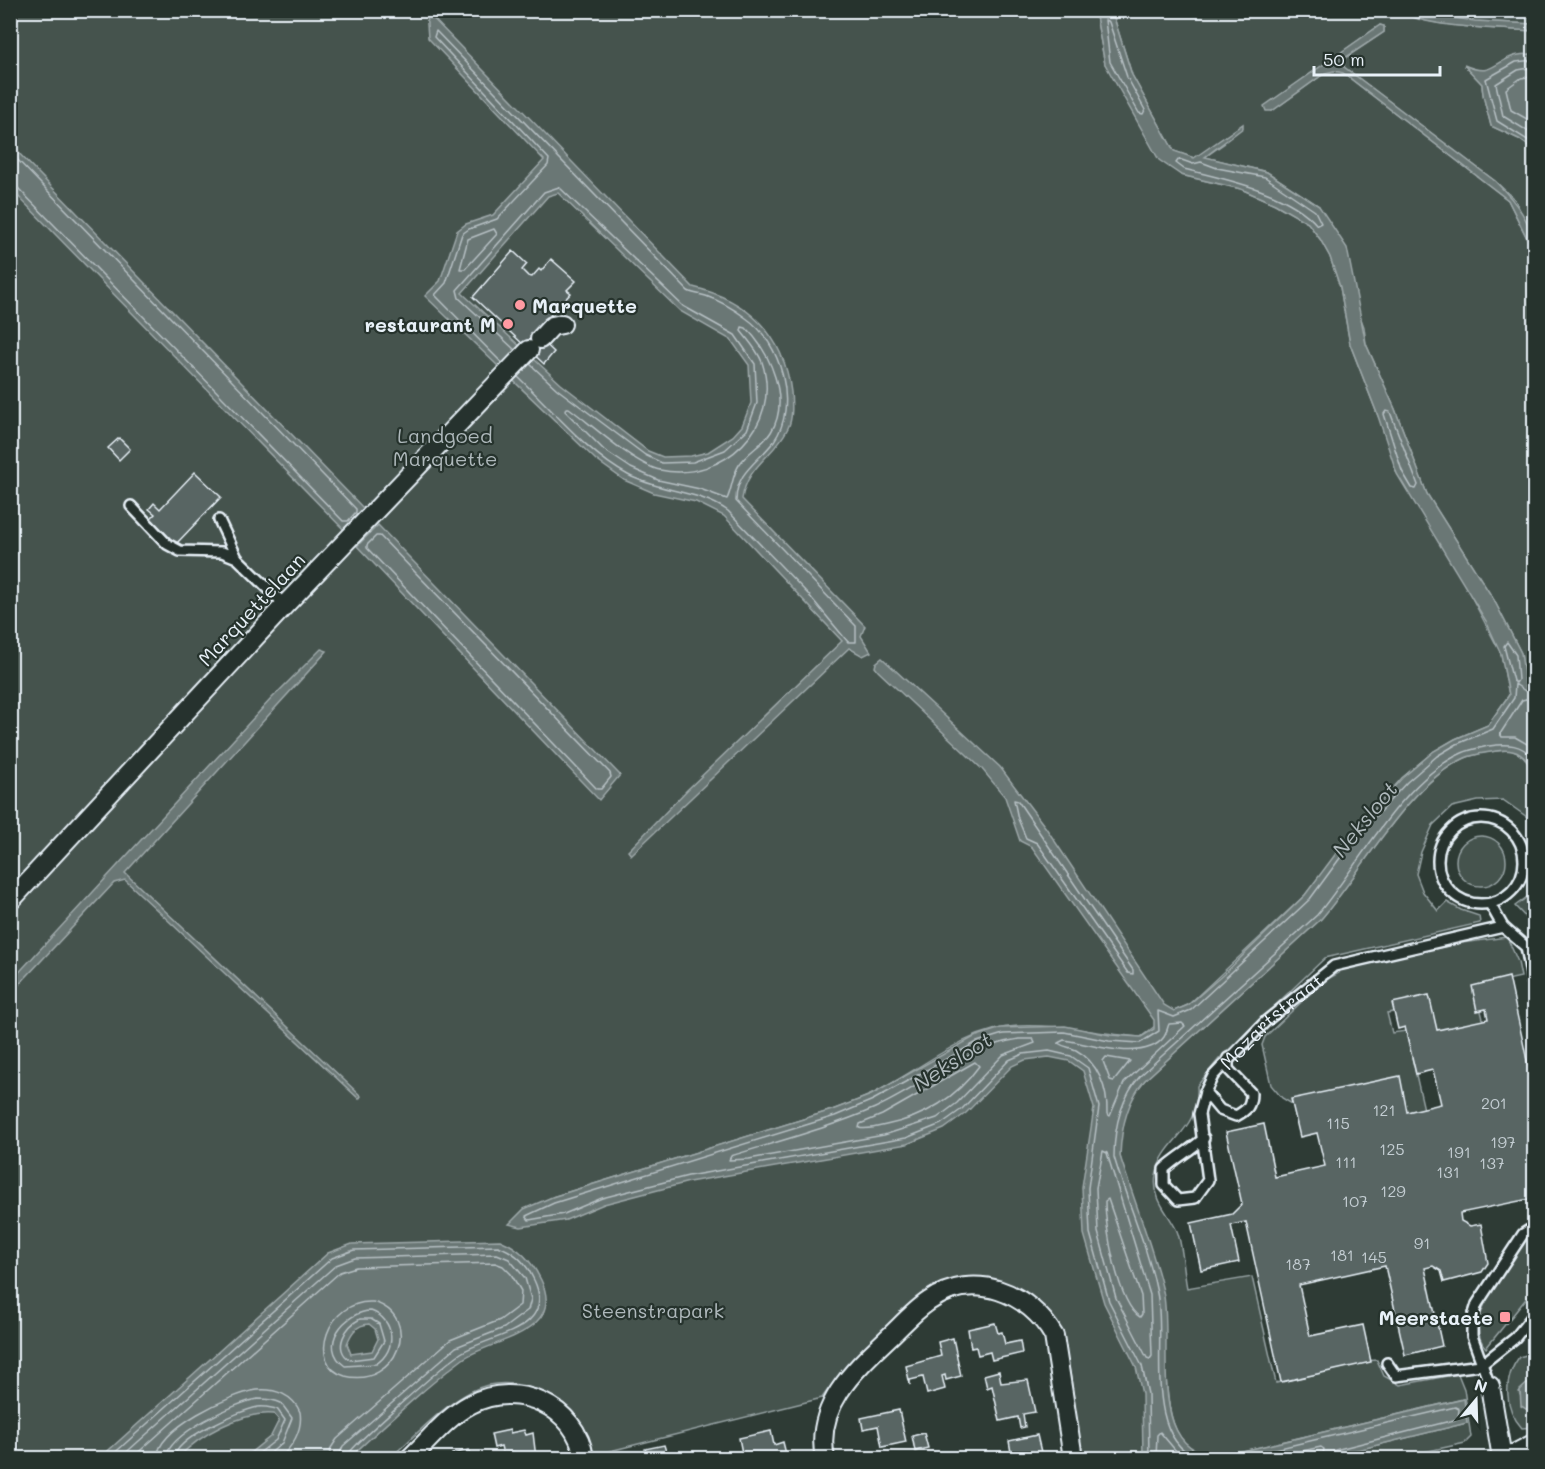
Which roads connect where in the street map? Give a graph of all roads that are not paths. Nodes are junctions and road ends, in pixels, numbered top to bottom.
1 (562, 324) dead end
2 (131, 506) dead end
3 (219, 520) dead end
4 (237, 558) junction
5 (285, 605) junction
6 (10, 901) edge
7 (1490, 904) junction
8 (1503, 927) junction
9 (1530, 946) edge
10 (1534, 990) edge
11 (1228, 1058) junction
12 (1205, 1092) junction
13 (1204, 1138) junction
14 (1534, 1227) edge
15 (1534, 1314) edge
16 (1387, 1364) dead end
17 (1481, 1365) junction
18 (1490, 1386) joint
19 (1534, 1447) edge
20 (410, 1458) edge
21 (584, 1458) edge
22 (825, 1458) edge
23 (1073, 1458) edge
24 (1502, 1458) edge
25 (1513, 1458) edge

1 - 5 street, Marquettelaan
2 - 4 lane
3 - 4 lane
4 - 5 lane
5 - 6 street, Marquettelaan
7 - 7 lane
7 - 8 lane
8 - 9 lane
8 - 11 lane, Mozartstraat
9 - 10 lane
11 - 12 lane, Mozartstraat
11 - 12 lane
12 - 13 lane, Mozartstraat
13 - 13 lane, Mozartstraat
14 - 17 lane
15 - 17 lane
16 - 17 lane
17 - 18 lane
18 - 24 street
19 - 25 main road
20 - 21 street
22 - 23 street

